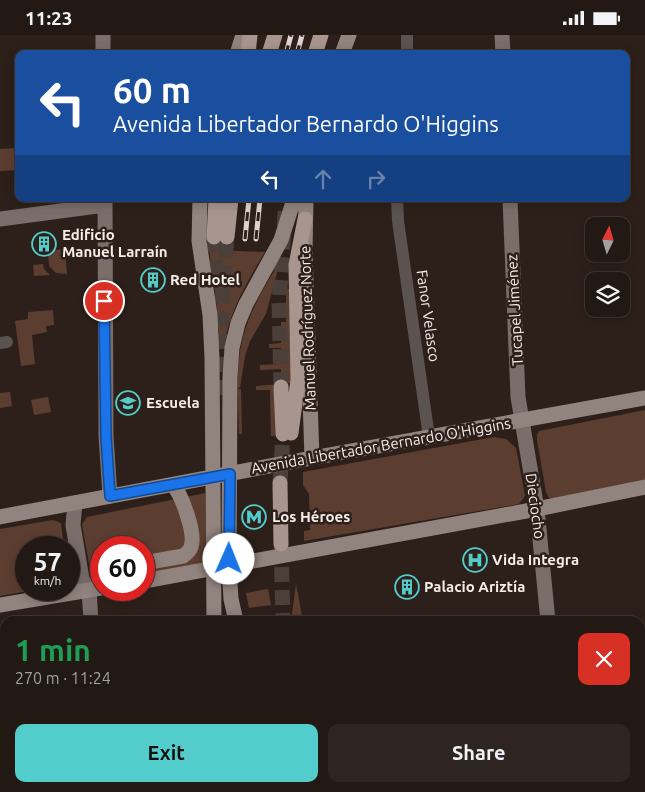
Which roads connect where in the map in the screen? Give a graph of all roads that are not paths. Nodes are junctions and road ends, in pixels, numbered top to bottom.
1 (103, 35) edge
2 (243, 35) edge
3 (250, 35) edge
4 (275, 35) edge
5 (321, 35) edge
6 (349, 35) edge
7 (406, 35) edge
8 (502, 35) edge
9 (103, 50) edge
10 (238, 50) edge
11 (248, 50) edge
12 (270, 50) edge
13 (316, 50) edge
14 (343, 50) edge
15 (407, 50) edge
16 (503, 50) edge
17 (105, 202) edge
18 (200, 202) edge
19 (216, 202) edge
20 (230, 202) edge
21 (293, 202) edge
22 (306, 202) edge
23 (397, 202) edge
24 (510, 202) edge
25 (0, 219) edge
26 (305, 219) junction
27 (281, 387) tunnel mouth
28 (645, 398) edge
29 (521, 420) junction
30 (429, 437) junction
31 (312, 458) junction
32 (230, 474) junction
33 (212, 477) junction
34 (280, 483) tunnel mouth
35 (173, 485) junction
36 (645, 487) edge
37 (110, 496) junction
38 (75, 503) junction
39 (537, 509) junction
40 (0, 517) edge
41 (280, 544) tunnel mouth
42 (155, 561) edge
43 (229, 566) junction
44 (213, 569) junction
45 (155, 579) edge
46 (90, 585) edge
47 (90, 590) edge
48 (94, 601) edge
49 (0, 605) edge
50 (92, 616) edge
51 (214, 616) edge
52 (235, 616) edge
53 (548, 616) edge

1 - 9 street
2 - 10 main road
3 - 11 highway
4 - 12 highway
5 - 13 highway
6 - 14 main road
7 - 15 street
8 - 16 street
17 - 25 street
17 - 37 street
18 - 33 main road
19 - 20 highway
21 - 32 main road
22 - 26 main road, Manuel Rodríguez Norte
23 - 30 street, Fanor Velasco
24 - 29 street, Tucapel Jiménez
26 - 27 highway
26 - 31 main road, Manuel Rodríguez Norte
28 - 29 main road, Avenida Libertador Bernardo O'Higgins
29 - 30 main road, Avenida Libertador Bernardo O'Higgins
29 - 39 street, Dieciocho
30 - 31 main road, Avenida Libertador Bernardo O'Higgins
31 - 32 main road, Avenida Libertador Bernardo O'Higgins
32 - 33 main road, Avenida Libertador Bernardo O'Higgins
32 - 43 main road
33 - 35 main road, Avenida Libertador Bernardo O'Higgins
33 - 44 main road
34 - 41 highway
35 - 37 main road, Avenida Libertador Bernardo O'Higgins
35 - 42 main road
36 - 39 main road
37 - 38 main road, Avenida Libertador Bernardo O'Higgins
38 - 40 main road, Avenida Libertador Bernardo O'Higgins
38 - 46 street
39 - 43 main road
39 - 53 street, Dieciocho
43 - 44 main road
43 - 52 main road
44 - 45 main road
44 - 51 main road
47 - 49 main road
48 - 50 street

